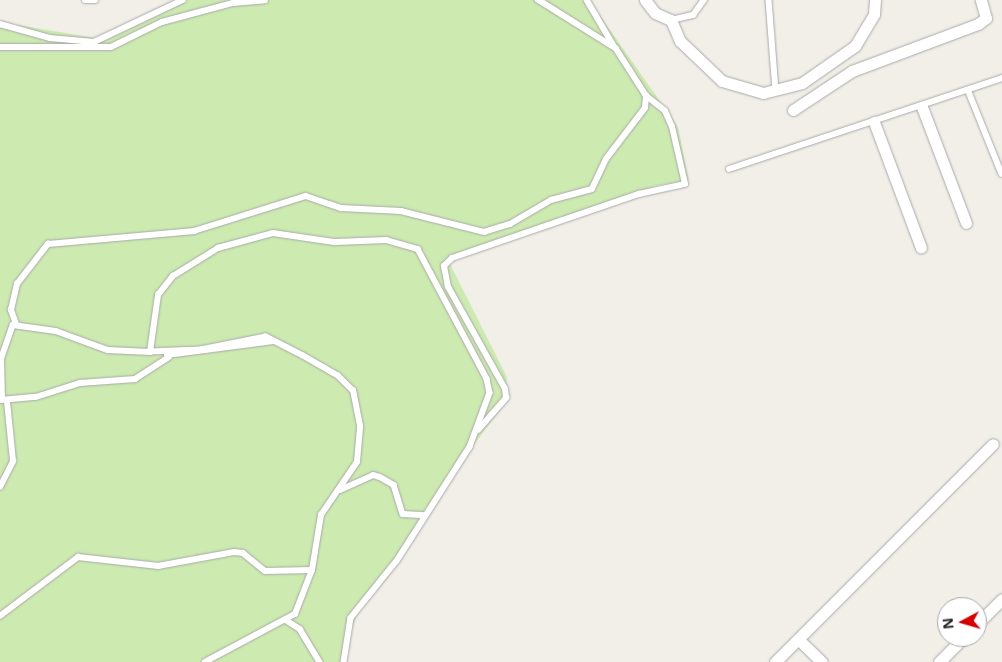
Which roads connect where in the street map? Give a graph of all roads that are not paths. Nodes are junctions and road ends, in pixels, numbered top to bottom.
1 (85, 0) edge
2 (95, 0) edge
3 (182, 0) edge
4 (265, 0) edge
5 (538, 0) edge
6 (587, 0) edge
7 (645, 0) edge
8 (704, 0) edge
9 (768, 0) edge
10 (875, 0) edge
11 (981, 0) edge
12 (671, 20) junction
13 (0, 24) edge
14 (0, 47) edge
15 (616, 49) junction
16 (1002, 78) edge
17 (776, 91) junction
18 (969, 92) junction
19 (646, 96) junction
20 (922, 107) junction
21 (793, 110) dead end
22 (874, 122) junction
23 (729, 168) dead end
24 (1002, 174) edge
25 (966, 223) dead end
26 (921, 248) dead end
27 (16, 324) junction
28 (150, 352) junction
29 (167, 355) junction
30 (3, 401) edge
31 (476, 431) junction
32 (993, 444) dead end
33 (0, 487) edge
34 (340, 491) junction
35 (425, 515) junction
36 (312, 570) junction
37 (1002, 598) edge
38 (987, 614) edge
39 (0, 616) edge
40 (286, 620) junction
41 (798, 638) junction
42 (954, 647) edge
43 (205, 662) edge
44 (320, 662) edge
45 (344, 662) edge
46 (775, 662) edge
47 (822, 662) edge
48 (939, 662) edge

1 - 2 lane
3 - 13 lane
4 - 14 lane
5 - 15 lane
6 - 15 lane
7 - 12 street
8 - 12 lane
9 - 17 lane
10 - 17 street
11 - 21 street
12 - 17 street
15 - 19 lane
16 - 18 lane
18 - 20 lane
18 - 24 lane
19 - 27 lane
19 - 31 lane
20 - 22 lane
20 - 25 street
22 - 23 lane
22 - 26 street
27 - 28 lane
27 - 30 lane
28 - 29 lane
28 - 31 lane
29 - 30 lane
29 - 34 lane
30 - 33 lane
31 - 35 lane
32 - 41 street
34 - 35 lane
34 - 36 lane
35 - 45 lane
36 - 39 lane
36 - 40 lane
37 - 38 street
40 - 43 lane
40 - 44 lane
41 - 46 street
41 - 47 street
42 - 48 street

